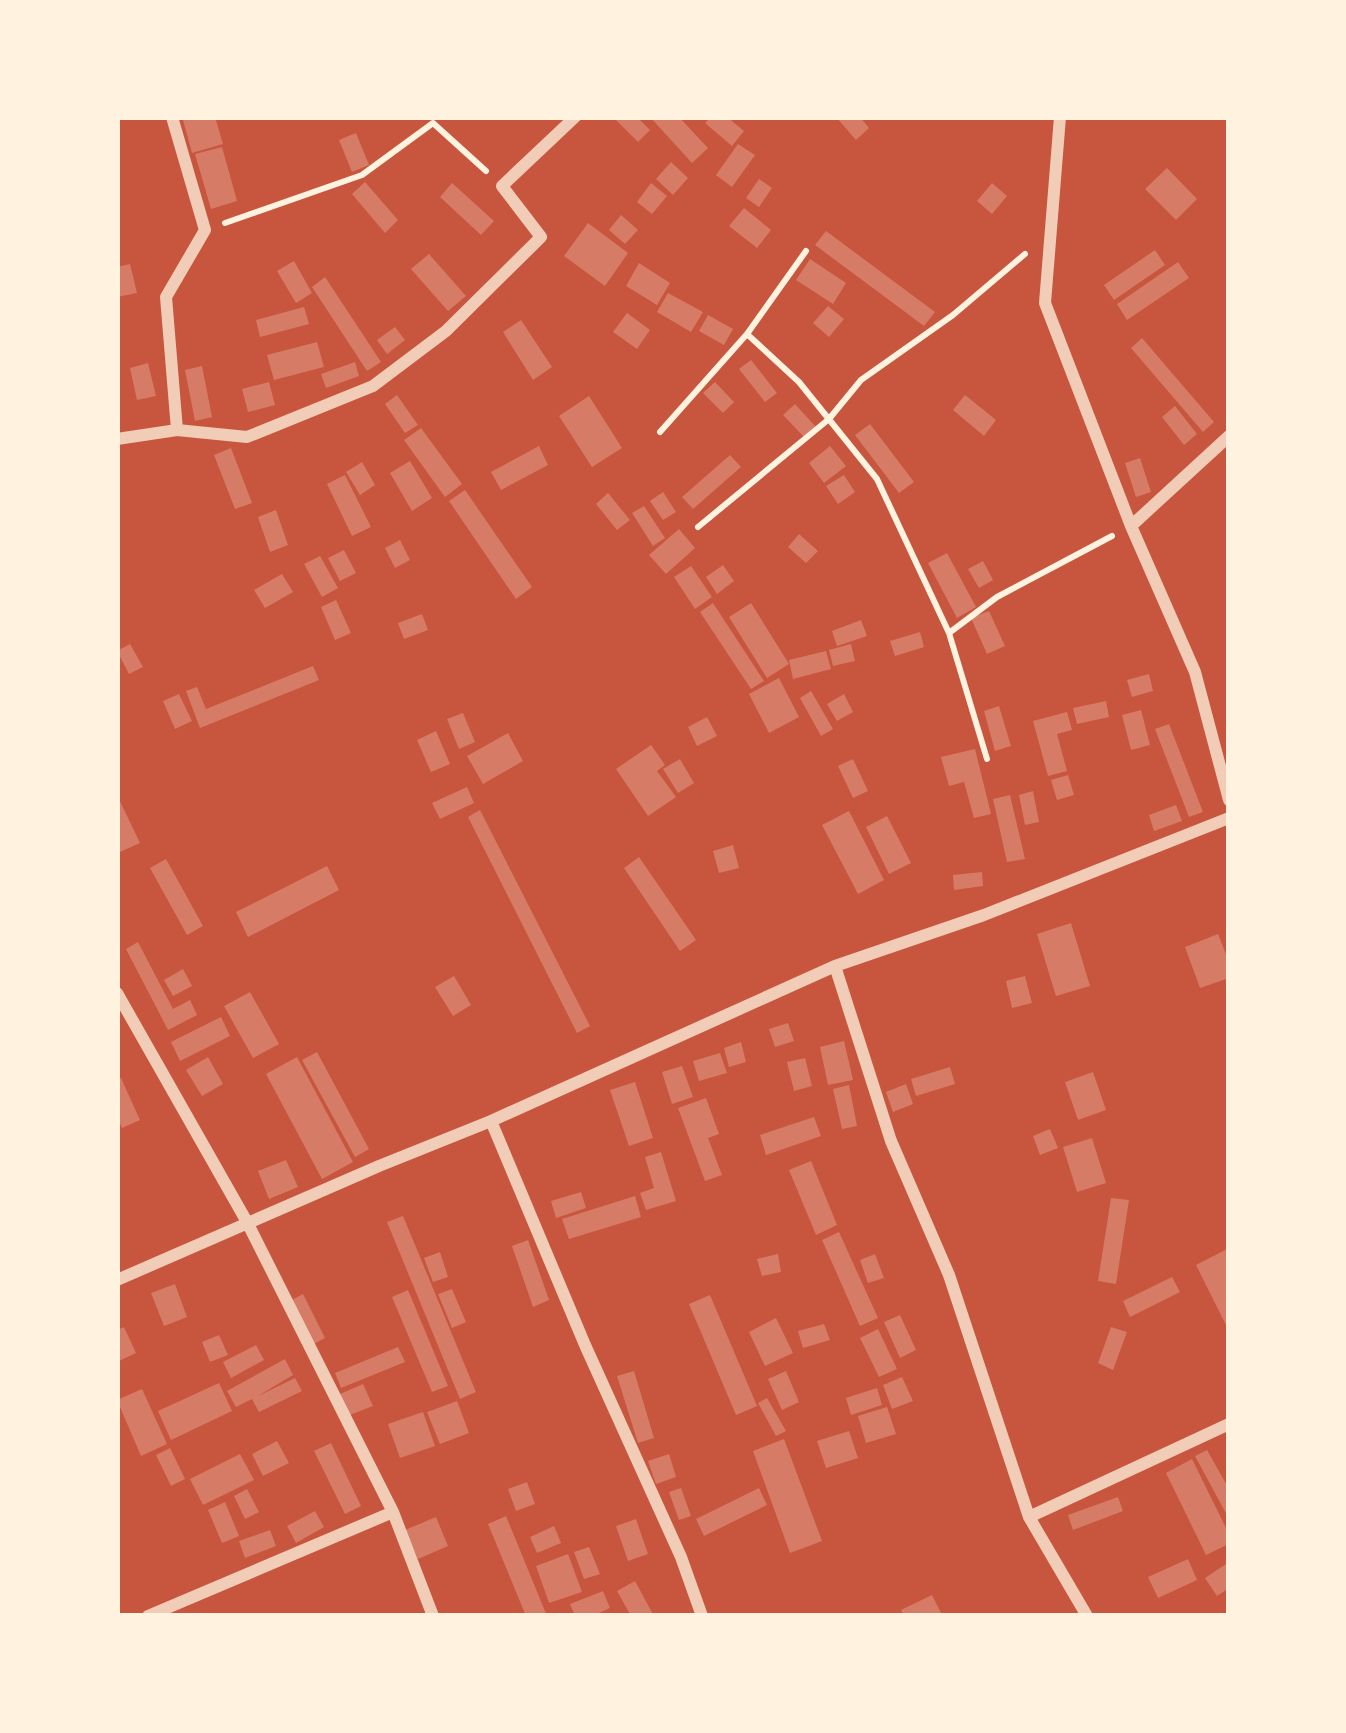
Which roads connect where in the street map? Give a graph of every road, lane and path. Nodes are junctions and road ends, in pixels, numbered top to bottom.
1 (172, 117) edge
2 (575, 117) edge
3 (1060, 117) edge
4 (502, 186) junction
5 (205, 230) junction
6 (1050, 232) junction
7 (806, 250) dead end
8 (747, 334) junction
9 (829, 418) junction
10 (177, 430) junction
11 (660, 432) dead end
12 (1229, 436) edge
13 (117, 440) edge
14 (1131, 526) junction
15 (698, 527) dead end
16 (949, 633) junction
17 (987, 759) dead end
18 (1229, 800) edge
19 (1229, 818) edge
20 (835, 966) junction
21 (117, 993) edge
22 (491, 1121) junction
23 (247, 1222) junction
24 (117, 1280) edge
25 (1229, 1424) edge
26 (394, 1512) junction
27 (1029, 1517) junction
28 (148, 1616) edge
29 (433, 1616) edge
30 (701, 1616) edge
31 (1087, 1616) edge

1 - 5 street
2 - 4 street
3 - 6 street
4 - 5 path
4 - 10 street
5 - 10 street
6 - 9 path
6 - 14 street
7 - 8 path
8 - 9 path
8 - 11 path
9 - 15 path
9 - 16 path
10 - 13 street
12 - 14 street
14 - 16 path
14 - 18 street
16 - 17 path
19 - 20 street
20 - 22 street
20 - 27 street
21 - 23 street
22 - 23 street
22 - 30 street
23 - 24 street
23 - 26 street
25 - 27 street
26 - 28 street
26 - 29 street
27 - 31 street

